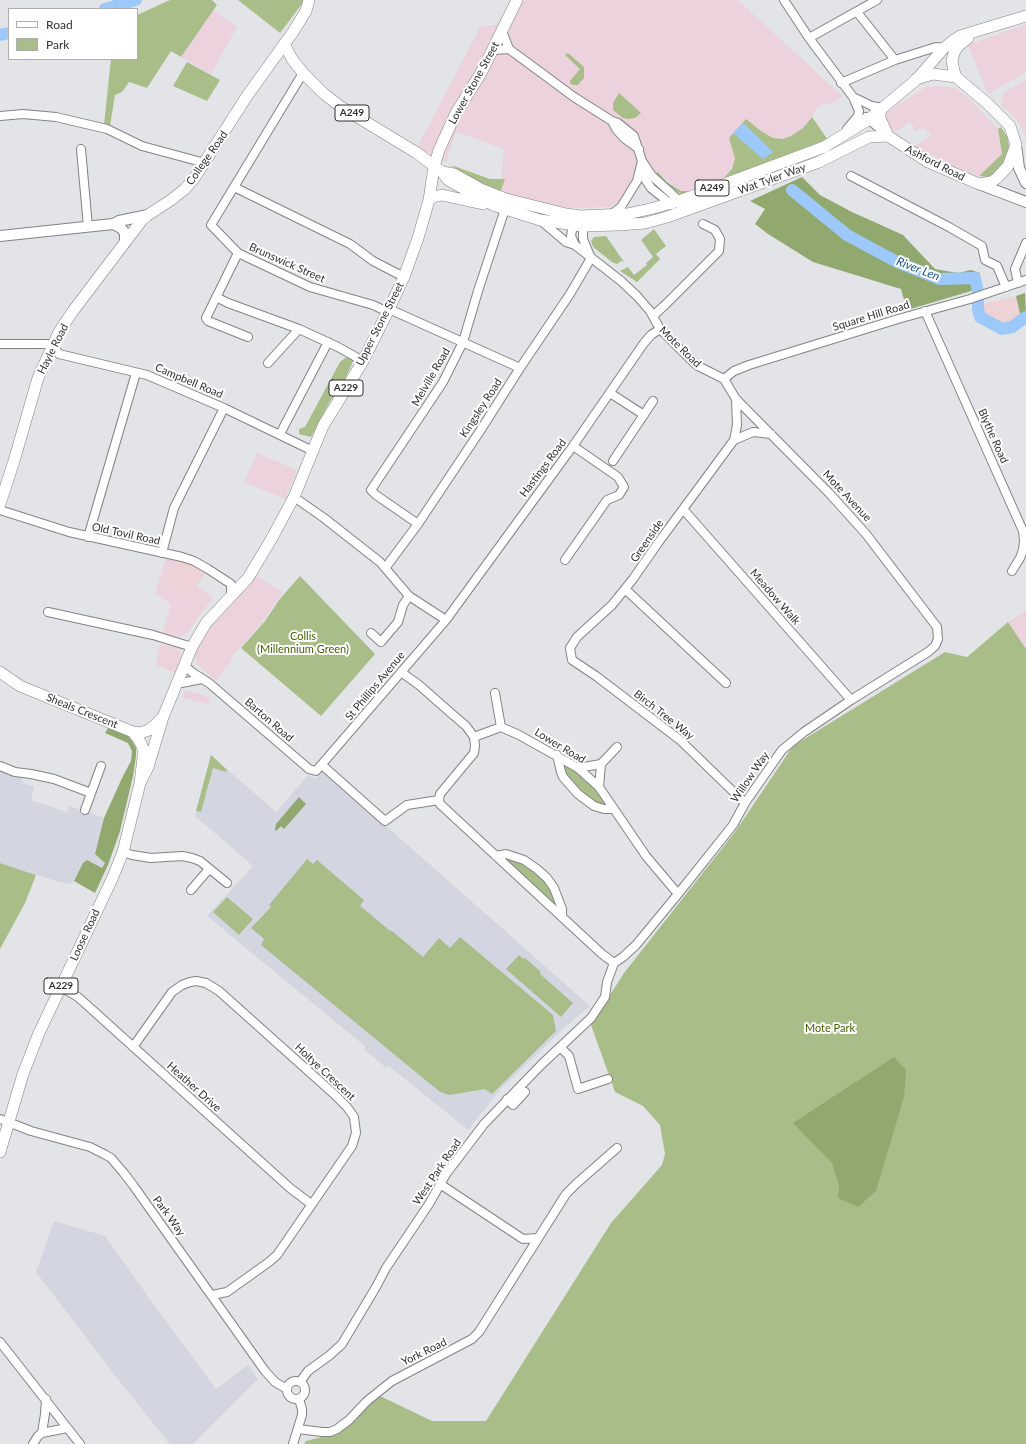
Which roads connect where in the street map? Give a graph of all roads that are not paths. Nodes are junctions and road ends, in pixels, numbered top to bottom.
1 (309, 0) edge
2 (517, 0) edge
3 (784, 0) edge
4 (877, 0) edge
5 (857, 12) junction
6 (1026, 16) edge
7 (502, 31) junction
8 (976, 32) junction
9 (809, 38) junction
10 (284, 44) junction
11 (944, 48) junction
12 (509, 49) junction
13 (492, 50) junction
14 (895, 60) junction
15 (303, 73) junction
16 (956, 77) junction
17 (916, 80) junction
18 (841, 82) junction
19 (853, 97) junction
20 (857, 105) junction
21 (882, 108) junction
22 (0, 116) edge
23 (868, 120) junction
24 (612, 121) junction
25 (888, 136) junction
26 (837, 138) junction
27 (1016, 145) junction
28 (81, 149) dead end
29 (639, 149) junction
30 (205, 163) junction
31 (642, 165) junction
32 (438, 170) junction
33 (851, 176) dead end
34 (1026, 183) edge
35 (979, 184) junction
36 (234, 187) junction
37 (675, 199) junction
38 (429, 200) junction
39 (1026, 202) edge
40 (493, 205) junction
41 (506, 209) junction
42 (681, 212) junction
43 (612, 214) junction
44 (148, 215) junction
45 (540, 220) junction
46 (579, 222) junction
47 (114, 224) junction
48 (703, 224) dead end
49 (88, 226) junction
50 (0, 236) edge
51 (125, 242) junction
52 (1026, 243) edge
53 (575, 245) junction
54 (238, 253) junction
55 (591, 258) junction
56 (404, 277) junction
57 (1022, 281) edge
58 (1006, 287) junction
59 (216, 297) junction
60 (388, 311) junction
61 (925, 311) junction
62 (653, 316) junction
63 (299, 329) junction
64 (660, 329) junction
65 (248, 337) dead end
66 (328, 342) junction
67 (463, 342) junction
68 (0, 344) edge
69 (53, 346) junction
70 (363, 361) junction
71 (268, 363) dead end
72 (520, 368) junction
73 (136, 373) junction
74 (724, 379) junction
75 (610, 393) junction
76 (736, 399) junction
77 (653, 401) dead end
78 (224, 408) junction
79 (644, 415) junction
80 (280, 434) junction
81 (771, 434) junction
82 (734, 440) junction
83 (573, 446) junction
84 (313, 451) junction
85 (614, 461) dead end
86 (294, 498) junction
87 (0, 504) edge
88 (684, 509) junction
89 (0, 510) edge
90 (418, 524) junction
91 (88, 537) junction
92 (162, 553) junction
93 (565, 560) dead end
94 (386, 567) junction
95 (1012, 571) dead end
96 (625, 590) junction
97 (231, 596) junction
98 (409, 596) junction
99 (48, 612) dead end
100 (445, 621) junction
101 (371, 633) dead end
102 (938, 639) joint
103 (192, 647) junction
104 (570, 648) joint
105 (184, 665) junction
106 (0, 672) edge
107 (401, 672) junction
108 (202, 679) junction
109 (726, 683) dead end
110 (176, 684) junction
111 (495, 693) dead end
112 (851, 700) junction
113 (163, 717) junction
114 (501, 727) junction
115 (133, 732) junction
116 (474, 737) junction
117 (617, 748) dead end
118 (557, 756) junction
119 (601, 764) junction
120 (322, 765) junction
121 (0, 766) edge
122 (101, 766) dead end
123 (578, 768) junction
124 (140, 783) junction
125 (599, 787) junction
126 (91, 793) junction
127 (439, 800) junction
128 (744, 804) junction
129 (614, 809) junction
130 (85, 810) dead end
131 (123, 852) junction
132 (496, 856) junction
133 (209, 869) junction
134 (227, 883) dead end
135 (191, 890) dead end
136 (678, 894) junction
137 (562, 917) junction
138 (614, 963) junction
139 (61, 987) junction
140 (133, 1047) junction
141 (560, 1047) junction
142 (608, 1079) dead end
143 (525, 1092) dead end
144 (507, 1098) junction
145 (4, 1121) edge
146 (617, 1148) dead end
147 (0, 1152) edge
148 (440, 1184) junction
149 (312, 1204) junction
150 (538, 1238) junction
151 (523, 1239) junction
152 (529, 1251) junction
153 (227, 1292) junction
154 (212, 1295) junction
155 (221, 1308) junction
156 (0, 1342) edge
157 (300, 1382) junction
158 (287, 1390) junction
159 (46, 1399) junction
160 (300, 1399) junction
161 (67, 1428) junction
162 (298, 1429) junction
163 (42, 1433) junction
164 (33, 1444) edge
165 (80, 1444) edge
166 (293, 1444) edge

1 - 10 highway, College Road
2 - 7 highway, Lower Stone Street / A229
3 - 9 street, Ashford Road
4 - 5 street
5 - 9 street
5 - 14 street
6 - 8 highway, A249
7 - 12 street
7 - 13 highway, Lower Stone Street / A229
8 - 11 highway, A249
8 - 16 highway, A249
9 - 18 street, Ashford Road
10 - 15 highway, A249
10 - 30 highway, College Road
11 - 14 street
11 - 17 highway, A249
12 - 13 street
12 - 24 street
13 - 32 highway, Lower Stone Street / A229
14 - 18 street
15 - 32 highway, A249
15 - 36 street
16 - 17 highway
16 - 27 highway
17 - 21 highway, A249
18 - 19 street, Ashford Road
19 - 20 street, Ashford Road
19 - 21 street, Ashford Road
20 - 23 street, Ashford Road
20 - 26 street
21 - 23 highway, A249
21 - 25 highway
22 - 30 street
23 - 25 street, Ashford Road
23 - 26 highway, Wat Tyler Way / A249
24 - 29 street
24 - 29 street
25 - 35 highway, Ashford Road
25 - 42 highway, Wat Tyler Way / A249
26 - 37 highway, Wat Tyler Way / A249
27 - 34 main road
27 - 35 highway
28 - 49 street
29 - 31 street
30 - 44 highway, College Road
31 - 37 street
31 - 43 street
32 - 38 highway, Upper Stone Street / A229
32 - 40 highway, Mote Road / A249
32 - 46 highway, A249
33 - 58 street
35 - 39 main road, Ashford Road
36 - 54 street, Brunswick Street
36 - 56 street
37 - 42 street
37 - 43 highway, Wat Tyler Way / A249
38 - 40 highway, A249
38 - 56 highway, Upper Stone Street / A229
40 - 41 highway, Mote Road / A249
41 - 45 highway, Mote Road / A249
41 - 67 street, Melville Road
42 - 46 highway, Wat Tyler Way / A249
43 - 46 highway, Wat Tyler Way / A249
44 - 47 main road, College Road
44 - 51 highway, Hayle Road
45 - 46 highway, Mote Road / A249
45 - 53 street, Mote Road
46 - 53 street
46 - 55 street, Mote Road
47 - 49 main road, College Road
47 - 51 main road
48 - 62 street
49 - 50 main road, College Road
51 - 69 highway, Hayle Road
52 - 57 street
53 - 55 street, Mote Road
54 - 59 street
54 - 60 street, Brunswick Street
55 - 62 street, Mote Road
55 - 72 street, Kingsley Road
56 - 60 highway, Upper Stone Street / A229
57 - 58 street, Square Hill Road
58 - 61 street, Square Hill Road
59 - 63 street
59 - 65 street
60 - 67 street, Brunswick Street
60 - 70 highway, Upper Stone Street / A229
61 - 74 street, Square Hill Road
61 - 95 street, Blythe Road
62 - 64 street, Mote Road
63 - 66 street
63 - 71 street
64 - 74 street, Mote Road
64 - 75 street, Hastings Road
66 - 70 street
66 - 80 street
67 - 72 street, Brunswick Street
67 - 90 street, Melville Road
68 - 69 street
69 - 73 street, Campbell Road
69 - 87 highway, Hayle Road
70 - 84 highway, Upper Stone Street / A229
72 - 90 street, Kingsley Road
73 - 78 street, Campbell Road
73 - 91 street
74 - 76 street, Mote Avenue
75 - 79 street
75 - 83 street, Hastings Road
76 - 81 street, Mote Avenue
76 - 82 street, Greenside
77 - 79 street
78 - 80 street, Campbell Road
78 - 92 street
79 - 85 street
80 - 84 street, Campbell Road
81 - 82 street
81 - 102 street, Mote Avenue
82 - 88 street, Greenside
83 - 93 street
83 - 100 street, Hastings Road
84 - 86 highway, Upper Stone Street / A229
86 - 94 street
86 - 97 highway, Upper Stone Street / A229
88 - 96 street, Greenside
88 - 112 street, Meadow Walk
89 - 91 street, Old Tovil Road
90 - 94 street, Kingsley Road
91 - 92 street, Old Tovil Road
92 - 97 street, Old Tovil Road
94 - 98 street
96 - 104 street, Greenside
96 - 109 street
97 - 103 highway, Loose Road / A229
98 - 100 street
98 - 101 street
99 - 103 street
100 - 107 street, St Phillips Avenue
102 - 112 street, Willow Way
103 - 105 highway, Loose Road / A229
104 - 128 street, Birch Tree Way
105 - 108 street, Barton Road
105 - 110 highway, Loose Road / A229
106 - 115 highway, Sheals Crescent
107 - 116 street
107 - 120 street, St Phillips Avenue
108 - 110 street
108 - 120 street, Barton Road
110 - 113 highway, Loose Road / A229
111 - 114 street
112 - 128 street, Willow Way
113 - 115 highway, A229
113 - 124 highway, Loose Road / A229
114 - 116 street
114 - 118 street, Lower Road
115 - 124 highway, Loose Road / A229
116 - 127 street
117 - 119 street
118 - 123 street, Lower Road
118 - 129 street
119 - 123 street
119 - 125 street
120 - 127 street
121 - 126 street
122 - 126 street
123 - 125 street, Lower Road
124 - 131 highway, Loose Road / A229
125 - 129 street, Lower Road
126 - 130 street
127 - 132 street
128 - 136 street, Willow Way
129 - 136 street, Lower Road
131 - 133 street
131 - 139 highway, Loose Road / A229
132 - 137 street
132 - 137 street
133 - 134 street
133 - 135 street
136 - 138 street, Willow Way
137 - 138 street
138 - 141 street, West Park Road
139 - 140 street, Heather Drive
139 - 145 highway, Loose Road / A229
140 - 149 street, Heather Drive
140 - 149 street, Holtye Crescent
141 - 142 street
141 - 144 street, West Park Road
143 - 144 street
144 - 148 street, West Park Road
145 - 147 highway, Loose Road / A229
145 - 154 street, Park Way
146 - 150 street, York Road
148 - 151 street
148 - 157 street, West Park Road
149 - 153 street, Holtye Crescent
150 - 151 street
150 - 152 street, York Road
151 - 152 street
152 - 162 street, York Road
153 - 154 street, Holtye Crescent
153 - 155 street
154 - 155 street, Park Way
155 - 158 street, Park Way
156 - 159 street
157 - 158 street
157 - 160 street
158 - 160 street
159 - 161 street
159 - 163 street
160 - 162 street
161 - 163 street
161 - 165 street
162 - 166 street
163 - 164 street

